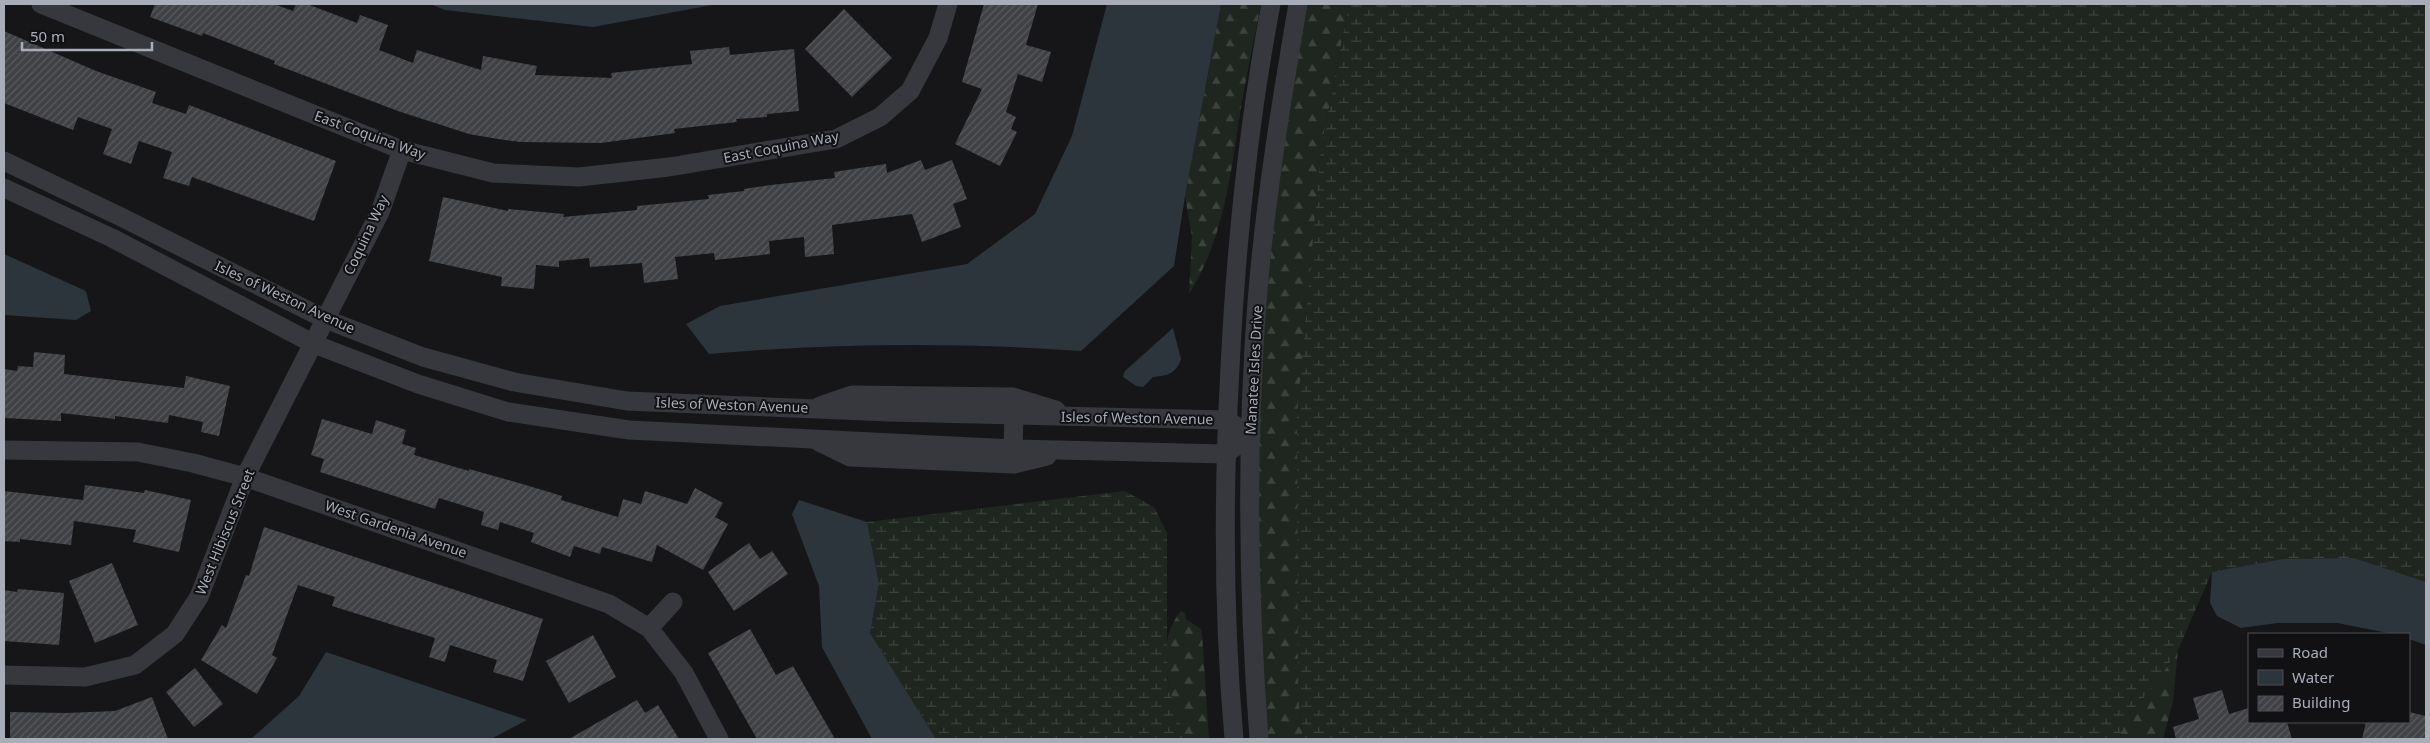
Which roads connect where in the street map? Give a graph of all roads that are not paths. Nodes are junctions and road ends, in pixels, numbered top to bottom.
1 (41, 4) edge
2 (948, 4) edge
3 (1271, 4) edge
4 (1298, 4) edge
5 (402, 150) junction
6 (4, 161) edge
7 (4, 188) edge
8 (325, 319) junction
9 (314, 344) junction
10 (810, 409) junction
11 (889, 412) junction
12 (1014, 415) junction
13 (1078, 417) junction
14 (1227, 420) junction
15 (1251, 436) junction
16 (1012, 449) junction
17 (4, 450) edge
18 (888, 450) junction
19 (1075, 450) junction
20 (1225, 454) junction
21 (245, 478) junction
22 (673, 602) dead end
23 (649, 628) junction
24 (4, 675) edge
25 (720, 739) edge
26 (1234, 739) edge
27 (1259, 739) edge

1 - 5 street, East Coquina Way
2 - 5 street, East Coquina Way
3 - 14 street, Manatee Isles Drive
4 - 15 street, Manatee Isles Drive
5 - 8 street, Coquina Way
6 - 8 street, Isles of Weston Avenue
7 - 9 street, Isles of Weston Avenue
8 - 9 street, Coquina Way
8 - 10 street, Isles of Weston Avenue
9 - 18 street, Isles of Weston Avenue
9 - 21 street, West Hibiscus Street
10 - 11 street, Isles of Weston Avenue
10 - 13 street
11 - 12 street, Isles of Weston Avenue
11 - 18 street
12 - 13 street, Isles of Weston Avenue
12 - 16 street
13 - 14 street, Isles of Weston Avenue
14 - 15 street, Isles of Weston Avenue
14 - 20 street, Manatee Isles Drive
15 - 20 street
15 - 27 street, Manatee Isles Drive
16 - 18 street, Isles of Weston Avenue
16 - 19 street, Isles of Weston Avenue
17 - 21 street, West Gardenia Avenue
18 - 19 street
19 - 20 street, Isles of Weston Avenue
20 - 26 street, Manatee Isles Drive
21 - 23 street, West Gardenia Avenue
21 - 24 street, West Hibiscus Street
22 - 23 street
23 - 25 street, West Gardenia Avenue

